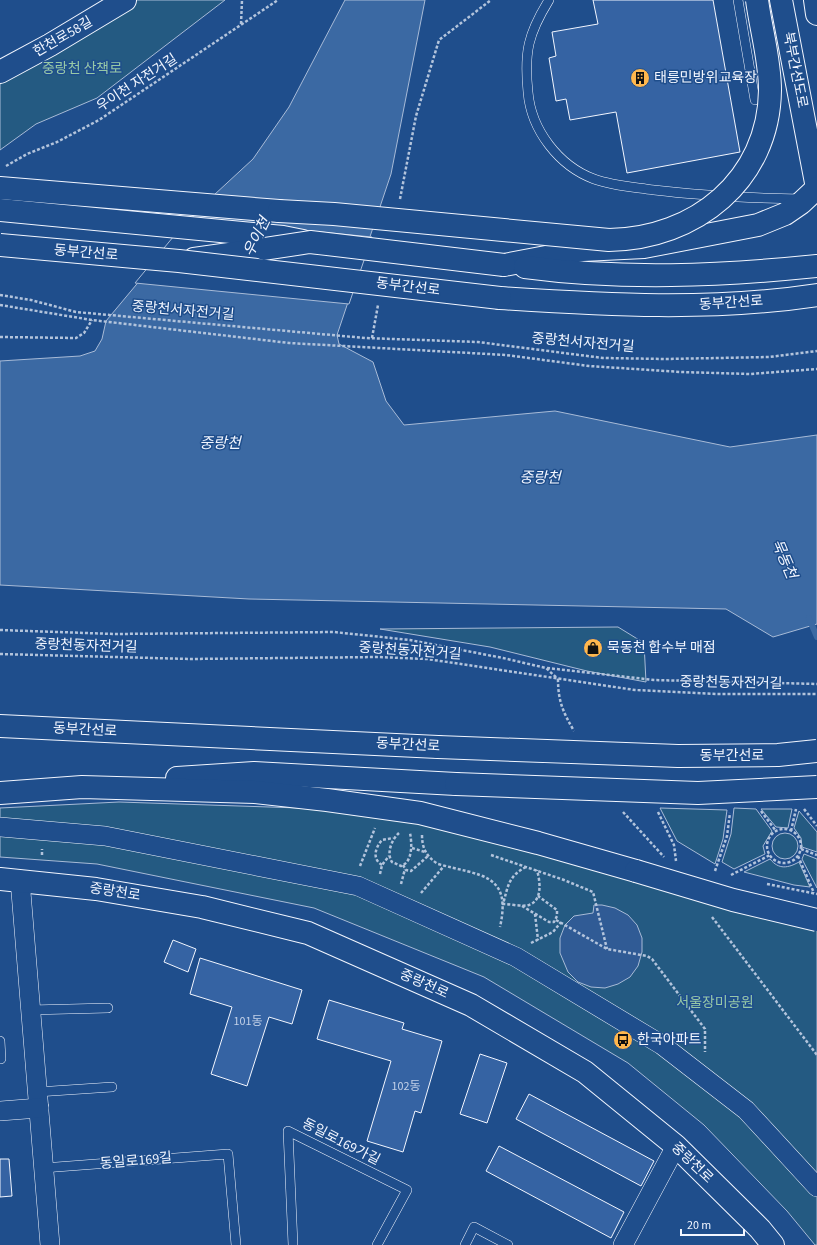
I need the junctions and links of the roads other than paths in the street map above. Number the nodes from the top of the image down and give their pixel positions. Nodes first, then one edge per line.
1 (125, 0) edge
2 (549, 0) edge
3 (738, 0) edge
4 (757, 0) edge
5 (781, 0) edge
6 (814, 0) edge
7 (817, 14) edge
8 (0, 72) edge
9 (756, 100) dead end
10 (0, 188) edge
11 (813, 192) edge
12 (0, 210) edge
13 (310, 242) junction
14 (0, 246) edge
15 (179, 261) junction
16 (504, 265) junction
17 (817, 266) edge
18 (817, 295) edge
19 (0, 726) edge
20 (817, 751) edge
21 (82, 787) junction
22 (817, 787) edge
23 (0, 793) edge
24 (0, 827) edge
25 (10, 879) edge
26 (817, 920) edge
27 (108, 1008) dead end
28 (30, 1010) junction
29 (0, 1041) edge
30 (1, 1059) dead end
31 (112, 1087) dead end
32 (38, 1100) junction
33 (0, 1111) edge
34 (676, 1146) junction
35 (44, 1168) junction
36 (817, 1186) edge
37 (50, 1245) edge
38 (236, 1245) edge
39 (293, 1245) edge
40 (377, 1245) edge
41 (465, 1245) edge
42 (508, 1245) edge
43 (623, 1245) edge
44 (773, 1245) edge

1 - 8 main road, 한천로58길
2 - 11 lane
3 - 9 lane
4 - 10 main road, bridge
5 - 11 main road, 북부간선도로
6 - 7 main road
11 - 16 main road
12 - 13 main road, bridge
13 - 15 main road, bridge
13 - 16 main road, bridge
14 - 15 main road, 동부간선로, bridge
15 - 18 main road, 동부간선로, bridge
16 - 17 main road
19 - 20 main road, 동부간선로, bridge
21 - 22 main road, bridge
21 - 23 main road
21 - 26 main road, bridge
24 - 36 street
25 - 28 street
25 - 34 main road, 중랑천로
27 - 28 lane
28 - 32 street
29 - 30 lane
31 - 32 lane
32 - 33 street
32 - 35 street
34 - 43 street
34 - 44 main road, 중랑천로
35 - 37 street
35 - 38 lane, 동일로169길
39 - 40 lane, 동일로169가길
41 - 42 lane

